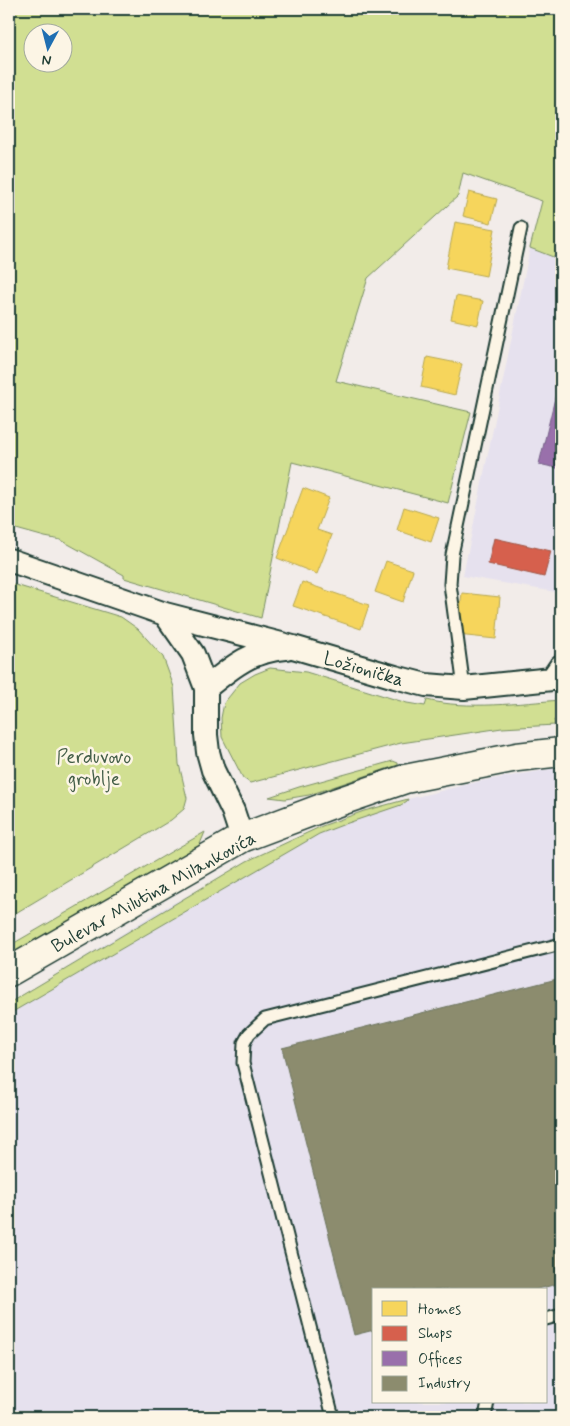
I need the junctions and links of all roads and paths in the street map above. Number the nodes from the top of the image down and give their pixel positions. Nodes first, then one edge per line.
1 (521, 228) dead end
2 (9, 560) edge
3 (165, 614) junction
4 (293, 647) junction
5 (561, 666) edge
6 (206, 688) junction
7 (464, 688) junction
8 (559, 752) edge
9 (242, 838) junction
10 (561, 944) edge
11 (9, 972) edge
12 (561, 1315) edge
13 (548, 1318) edge
14 (488, 1404) edge
15 (333, 1417) edge
16 (485, 1417) edge

1 - 7 lane
2 - 3 street, Ložionička
3 - 4 street, Ložionička
3 - 6 street
4 - 6 street
4 - 7 street, Ložionička
5 - 7 street, Ložionička
6 - 9 street
8 - 9 street, Bulevar Milutina Milankovića
9 - 11 street, Bulevar Milutina Milankovića
10 - 15 lane
12 - 13 lane
14 - 16 lane

